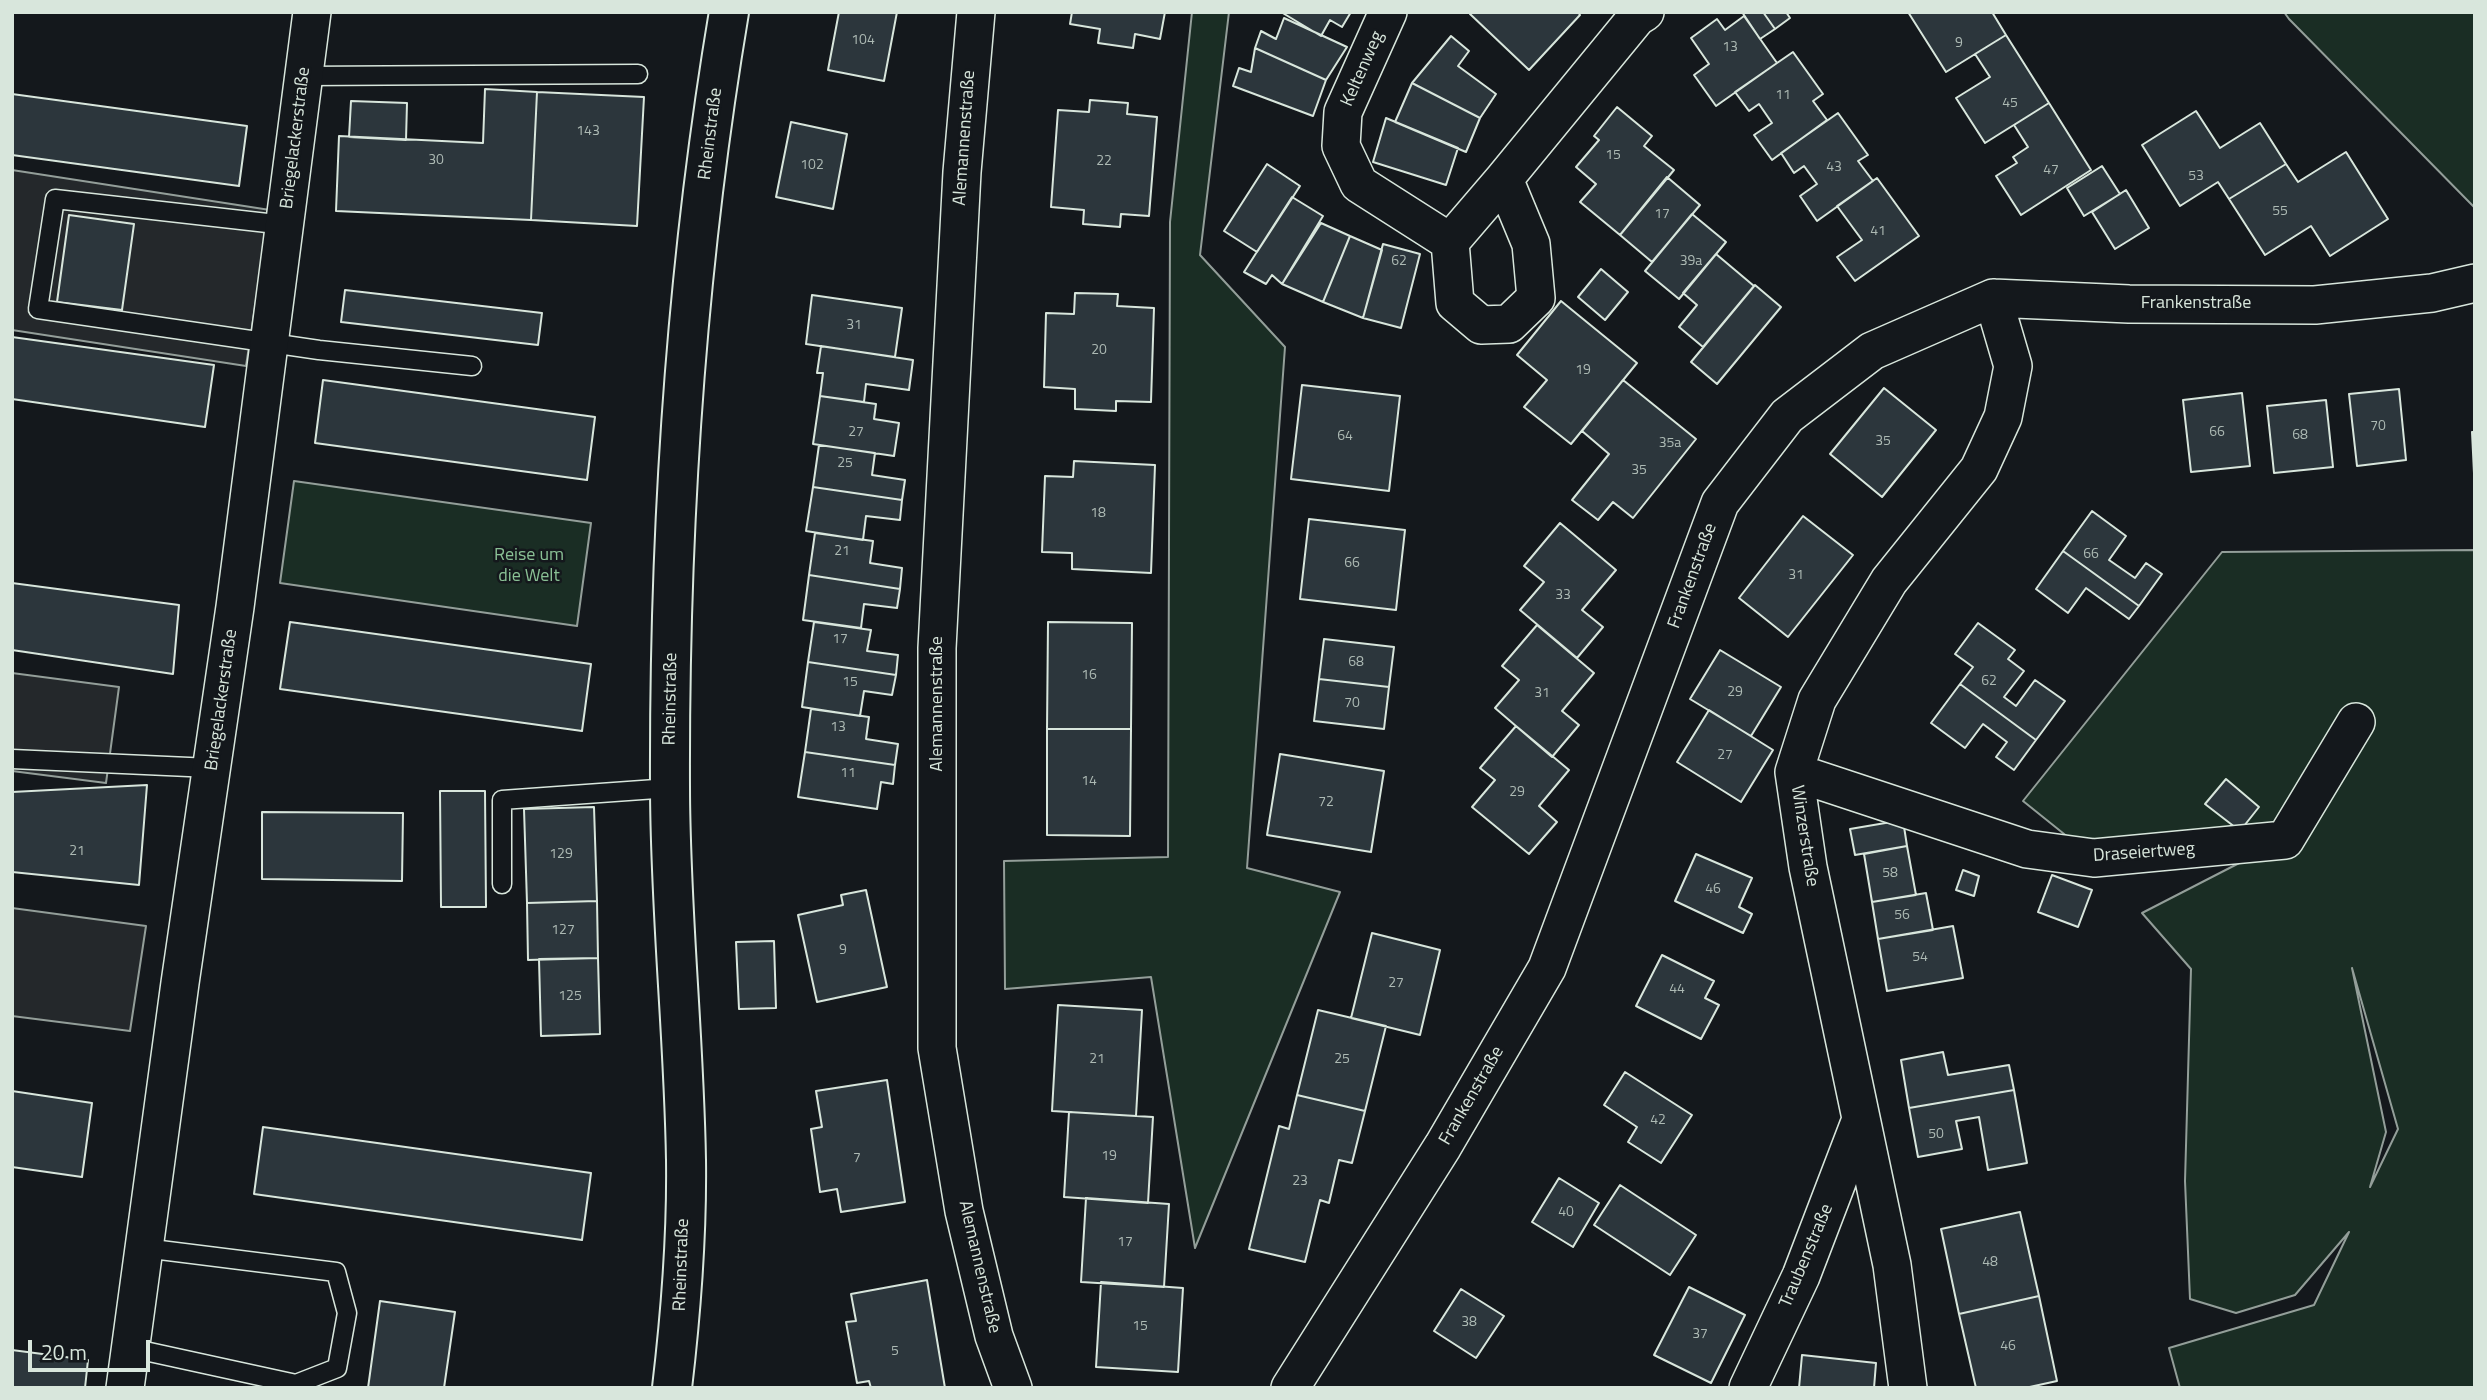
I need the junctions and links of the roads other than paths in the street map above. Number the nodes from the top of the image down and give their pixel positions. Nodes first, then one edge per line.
1 (312, 12) edge
2 (729, 12) edge
3 (976, 12) edge
4 (1388, 12) edge
5 (1645, 12) edge
6 (638, 75) dead end
7 (304, 76) junction
8 (1504, 179) junction
9 (285, 225) junction
10 (1450, 242) junction
11 (2475, 283) edge
12 (1993, 298) junction
13 (269, 342) junction
14 (472, 366) dead end
15 (2356, 722) dead end
16 (12, 759) edge
17 (211, 768) junction
18 (1794, 772) junction
19 (670, 788) junction
20 (502, 884) dead end
21 (1860, 1122) junction
22 (144, 1248) junction
23 (131, 1348) junction
24 (125, 1388) edge
25 (672, 1388) edge
26 (1013, 1388) edge
27 (1290, 1388) edge
28 (1748, 1388) edge
29 (1908, 1388) edge

1 - 7 street, Briegelackerstraße
2 - 19 street, Rheinstraße
3 - 26 street, Alemannenstraße
4 - 10 street, Keltenweg
5 - 8 street
6 - 7 lane
7 - 9 street, Briegelackerstraße
8 - 10 street
8 - 10 street
9 - 13 street, Briegelackerstraße
9 - 13 lane
11 - 12 street, Frankenstraße
12 - 18 street, Winzerstraße
12 - 27 street, Frankenstraße
13 - 14 lane
13 - 17 street, Briegelackerstraße
15 - 18 street, Draseiertweg
16 - 17 lane
17 - 22 street, Briegelackerstraße
18 - 21 street, Winzerstraße
19 - 20 lane
19 - 25 street, Rheinstraße
21 - 28 street, Traubenstraße
21 - 29 street, Winzerstraße
22 - 23 street, Briegelackerstraße
22 - 23 lane
23 - 24 street, Briegelackerstraße

